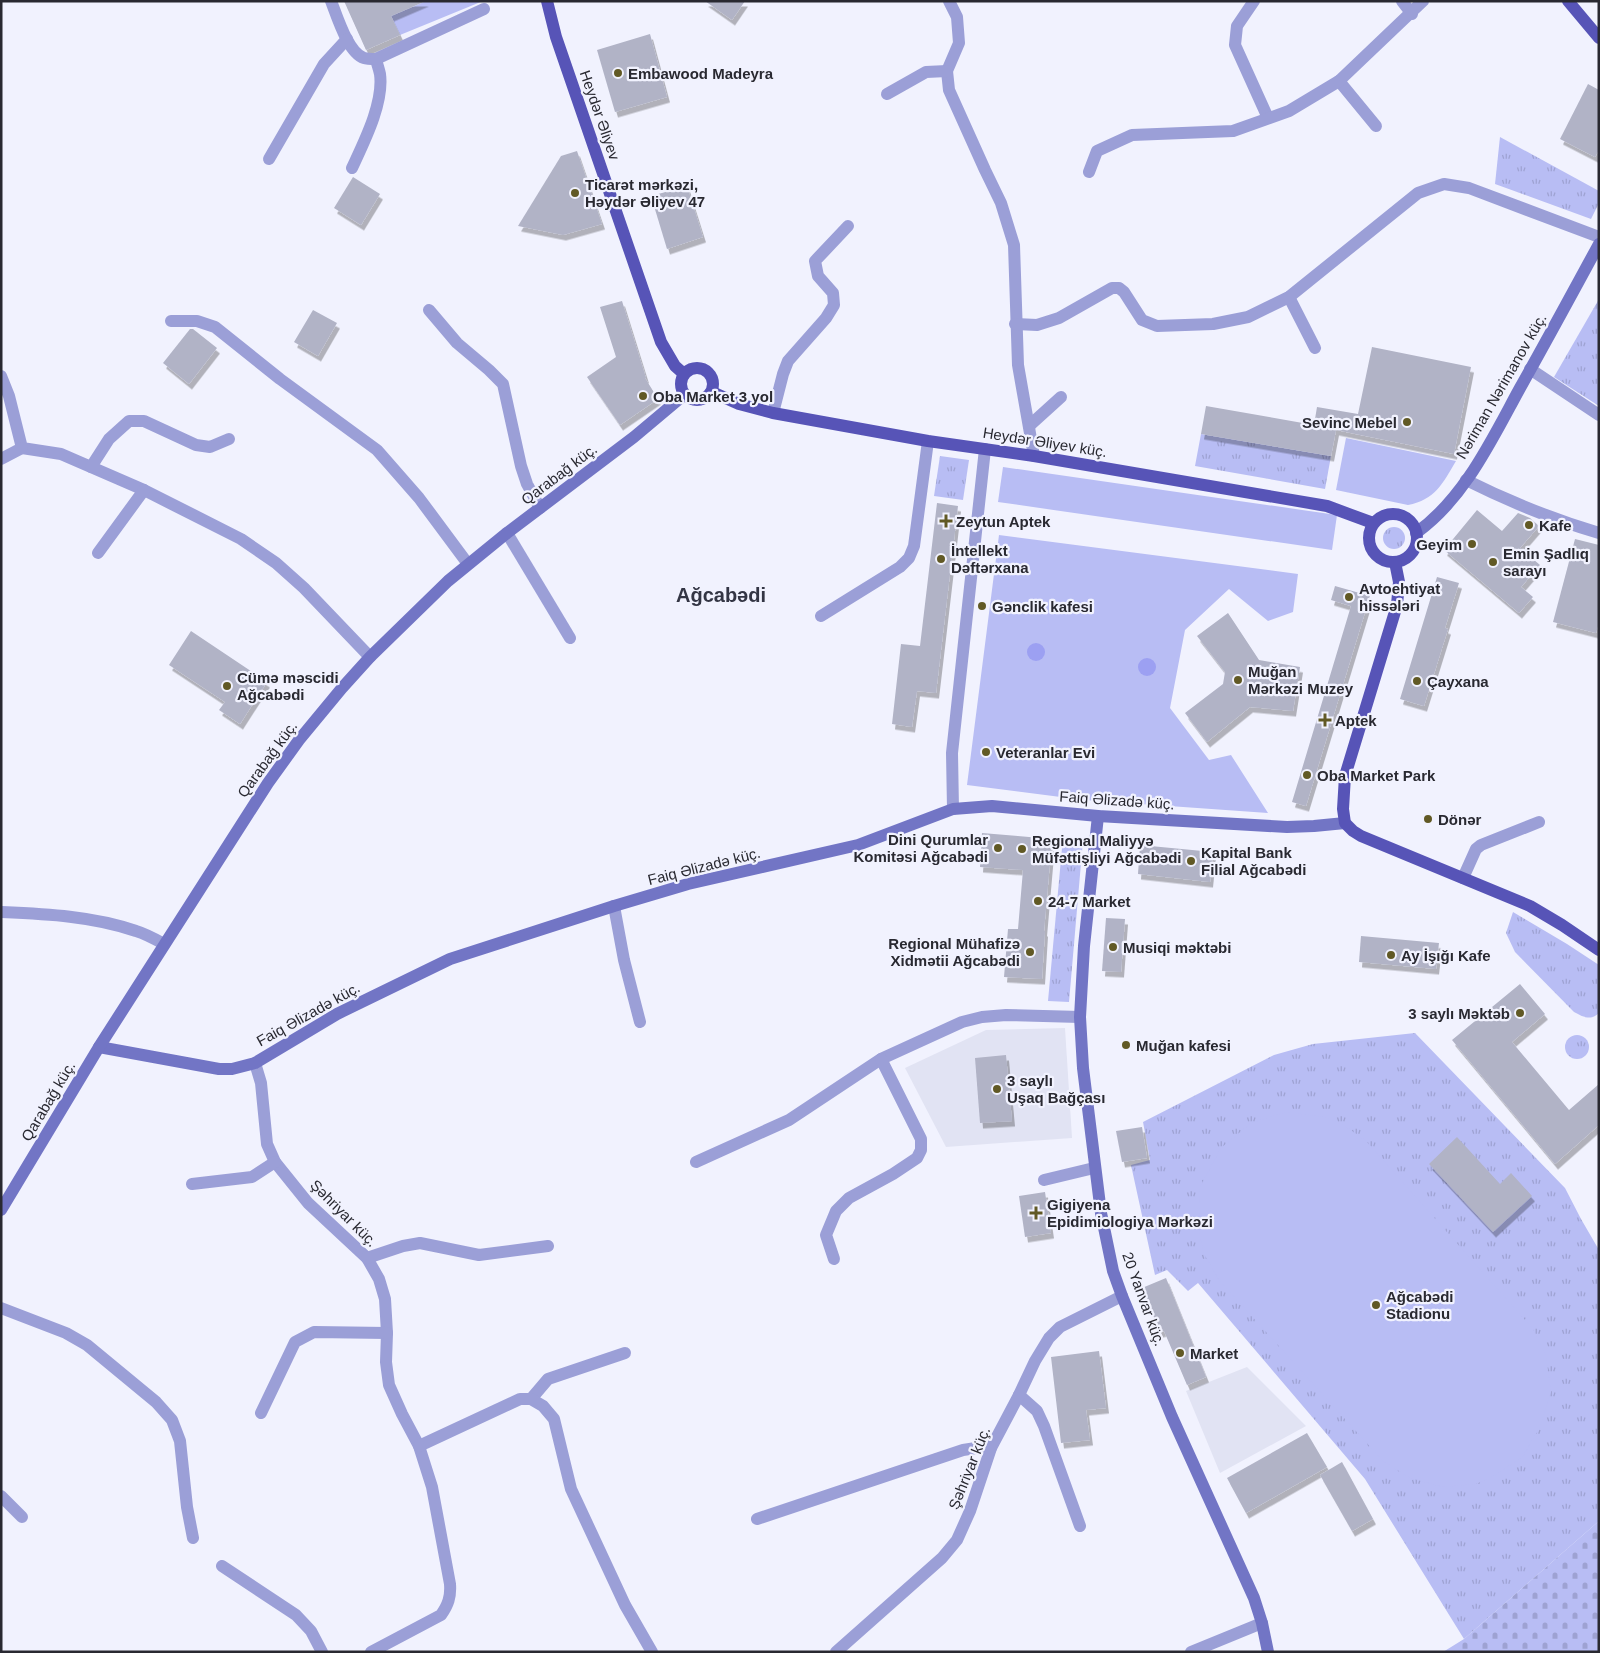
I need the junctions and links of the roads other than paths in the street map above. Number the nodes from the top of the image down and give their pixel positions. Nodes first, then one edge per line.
1 (331, 1) edge
2 (547, 1) edge
3 (949, 1) edge
4 (1254, 1) edge
5 (1402, 1) edge
6 (1424, 1) edge
7 (1568, 1) edge
8 (484, 9) dead end
9 (1412, 14) junction
10 (1599, 38) edge
11 (347, 39) junction
12 (376, 59) junction
13 (948, 71) junction
14 (1339, 81) junction
15 (887, 94) dead end
16 (1268, 118) junction
17 (1376, 126) dead end
18 (269, 159) dead end
19 (352, 168) dead end
20 (1089, 172) dead end
21 (848, 226) dead end
22 (1599, 237) edge
23 (1599, 244) edge
24 (1289, 297) junction
25 (429, 310) dead end
26 (171, 322) dead end
27 (1015, 324) junction
28 (1315, 348) dead end
29 (1530, 369) junction
30 (684, 374) junction
31 (1, 376) edge
32 (712, 392) junction
33 (684, 395) junction
34 (1061, 397) dead end
35 (773, 413) junction
36 (1599, 415) edge
37 (1029, 426) junction
38 (229, 440) dead end
39 (928, 441) junction
40 (22, 448) junction
41 (985, 449) junction
42 (1034, 456) junction
43 (1, 459) edge
44 (90, 467) junction
45 (1466, 480) junction
46 (144, 490) junction
47 (540, 508) junction
48 (1373, 523) junction
49 (507, 533) junction
50 (1416, 533) junction
51 (1599, 533) edge
52 (98, 553) dead end
53 (1395, 562) junction
54 (468, 564) junction
55 (822, 616) dead end
56 (570, 638) dead end
57 (370, 657) junction
58 (953, 810) junction
59 (1098, 816) junction
60 (1538, 822) dead end
61 (1345, 823) junction
62 (1463, 878) junction
63 (614, 906) junction
64 (1, 912) edge
65 (164, 944) junction
66 (1599, 950) edge
67 (1080, 1017) junction
68 (640, 1022) dead end
69 (99, 1047) junction
70 (881, 1059) junction
71 (255, 1063) junction
72 (274, 1162) junction
73 (696, 1162) dead end
74 (1094, 1168) junction
75 (1044, 1180) dead end
76 (192, 1184) dead end
77 (1, 1210) edge
78 (548, 1246) dead end
79 (367, 1258) junction
80 (834, 1259) dead end
81 (1122, 1296) junction
82 (1, 1308) edge
83 (388, 1333) junction
84 (625, 1353) dead end
85 (1020, 1395) junction
86 (531, 1398) junction
87 (261, 1413) dead end
88 (419, 1446) junction
89 (991, 1448) junction
90 (1, 1496) edge
91 (22, 1517) dead end
92 (757, 1519) dead end
93 (1080, 1526) dead end
94 (193, 1538) dead end
95 (222, 1566) dead end
96 (1262, 1623) junction
97 (322, 1652) edge
98 (371, 1652) edge
99 (652, 1652) edge
100 (836, 1652) edge
101 (1191, 1652) edge
102 (1268, 1652) edge

1 - 11 street
2 - 30 main road, Heydər Əliyev
3 - 13 street
4 - 16 street
5 - 9 street
6 - 9 street
7 - 10 main road
8 - 12 street
9 - 14 street
11 - 12 street
11 - 18 street
12 - 19 street
13 - 15 street
13 - 27 street
14 - 16 street
14 - 17 street
16 - 20 street
21 - 35 street
22 - 24 street
23 - 29 street, Nəriman Nərimanov küç.
24 - 27 street
24 - 28 street
25 - 47 street
26 - 54 street
27 - 37 street
29 - 36 street
29 - 45 street, Nəriman Nərimanov küç.
30 - 32 main road
30 - 33 main road
31 - 40 street
32 - 33 main road
32 - 35 main road, Heydər Əliyev küç.
33 - 47 street, Qarabağ küç.
34 - 37 street
35 - 39 main road, Heydər Əliyev küç.
37 - 42 street
38 - 44 street
39 - 41 main road, Heydər Əliyev küç.
39 - 55 street
40 - 43 street
40 - 44 street
41 - 42 main road, Heydər Əliyev küç.
41 - 58 street
42 - 48 main road, Heydər Əliyev küç.
44 - 46 street
45 - 50 street, Nəriman Nərimanov küç.
45 - 51 street
46 - 52 street
46 - 57 street
47 - 49 street, Qarabağ küç.
48 - 50 main road
48 - 53 main road
49 - 54 street, Qarabağ küç.
49 - 56 street
50 - 53 main road
53 - 61 main road
54 - 57 street, Qarabağ küç.
57 - 65 street, Qarabağ küç.
58 - 59 street, Faiq Əlizadə küç.
58 - 63 street, Faiq Əlizadə küç.
59 - 61 street, Faiq Əlizadə küç.
59 - 67 street, 20 Yanvar küç.
60 - 62 street
61 - 62 main road
62 - 66 main road
63 - 68 street
63 - 71 street, Faiq Əlizadə küç.
64 - 65 street
65 - 69 street, Qarabağ küç.
67 - 70 street
67 - 74 street, 20 Yanvar küç.
69 - 71 street, Faiq Əlizadə küç.
69 - 77 street, Qarabağ küç.
70 - 73 street
70 - 80 street
71 - 72 street, Şəhriyar küç.
72 - 76 street
72 - 79 street, Şəhriyar küç.
74 - 75 street
74 - 81 street, 20 Yanvar küç.
78 - 79 street
79 - 83 street, Şəhriyar küç.
81 - 85 street, Şəhriyar küç.
81 - 96 street, 20 Yanvar küç.
82 - 94 street
83 - 87 street
83 - 88 street, Şəhriyar küç.
84 - 86 street
85 - 89 street, Şəhriyar küç.
85 - 93 street
86 - 88 street
86 - 99 street
88 - 98 street, Şəhriyar küç.
89 - 92 street
89 - 100 street, Şəhriyar küç.
90 - 91 street
95 - 97 street
96 - 101 street
96 - 102 street, 20 Yanvar küç.

